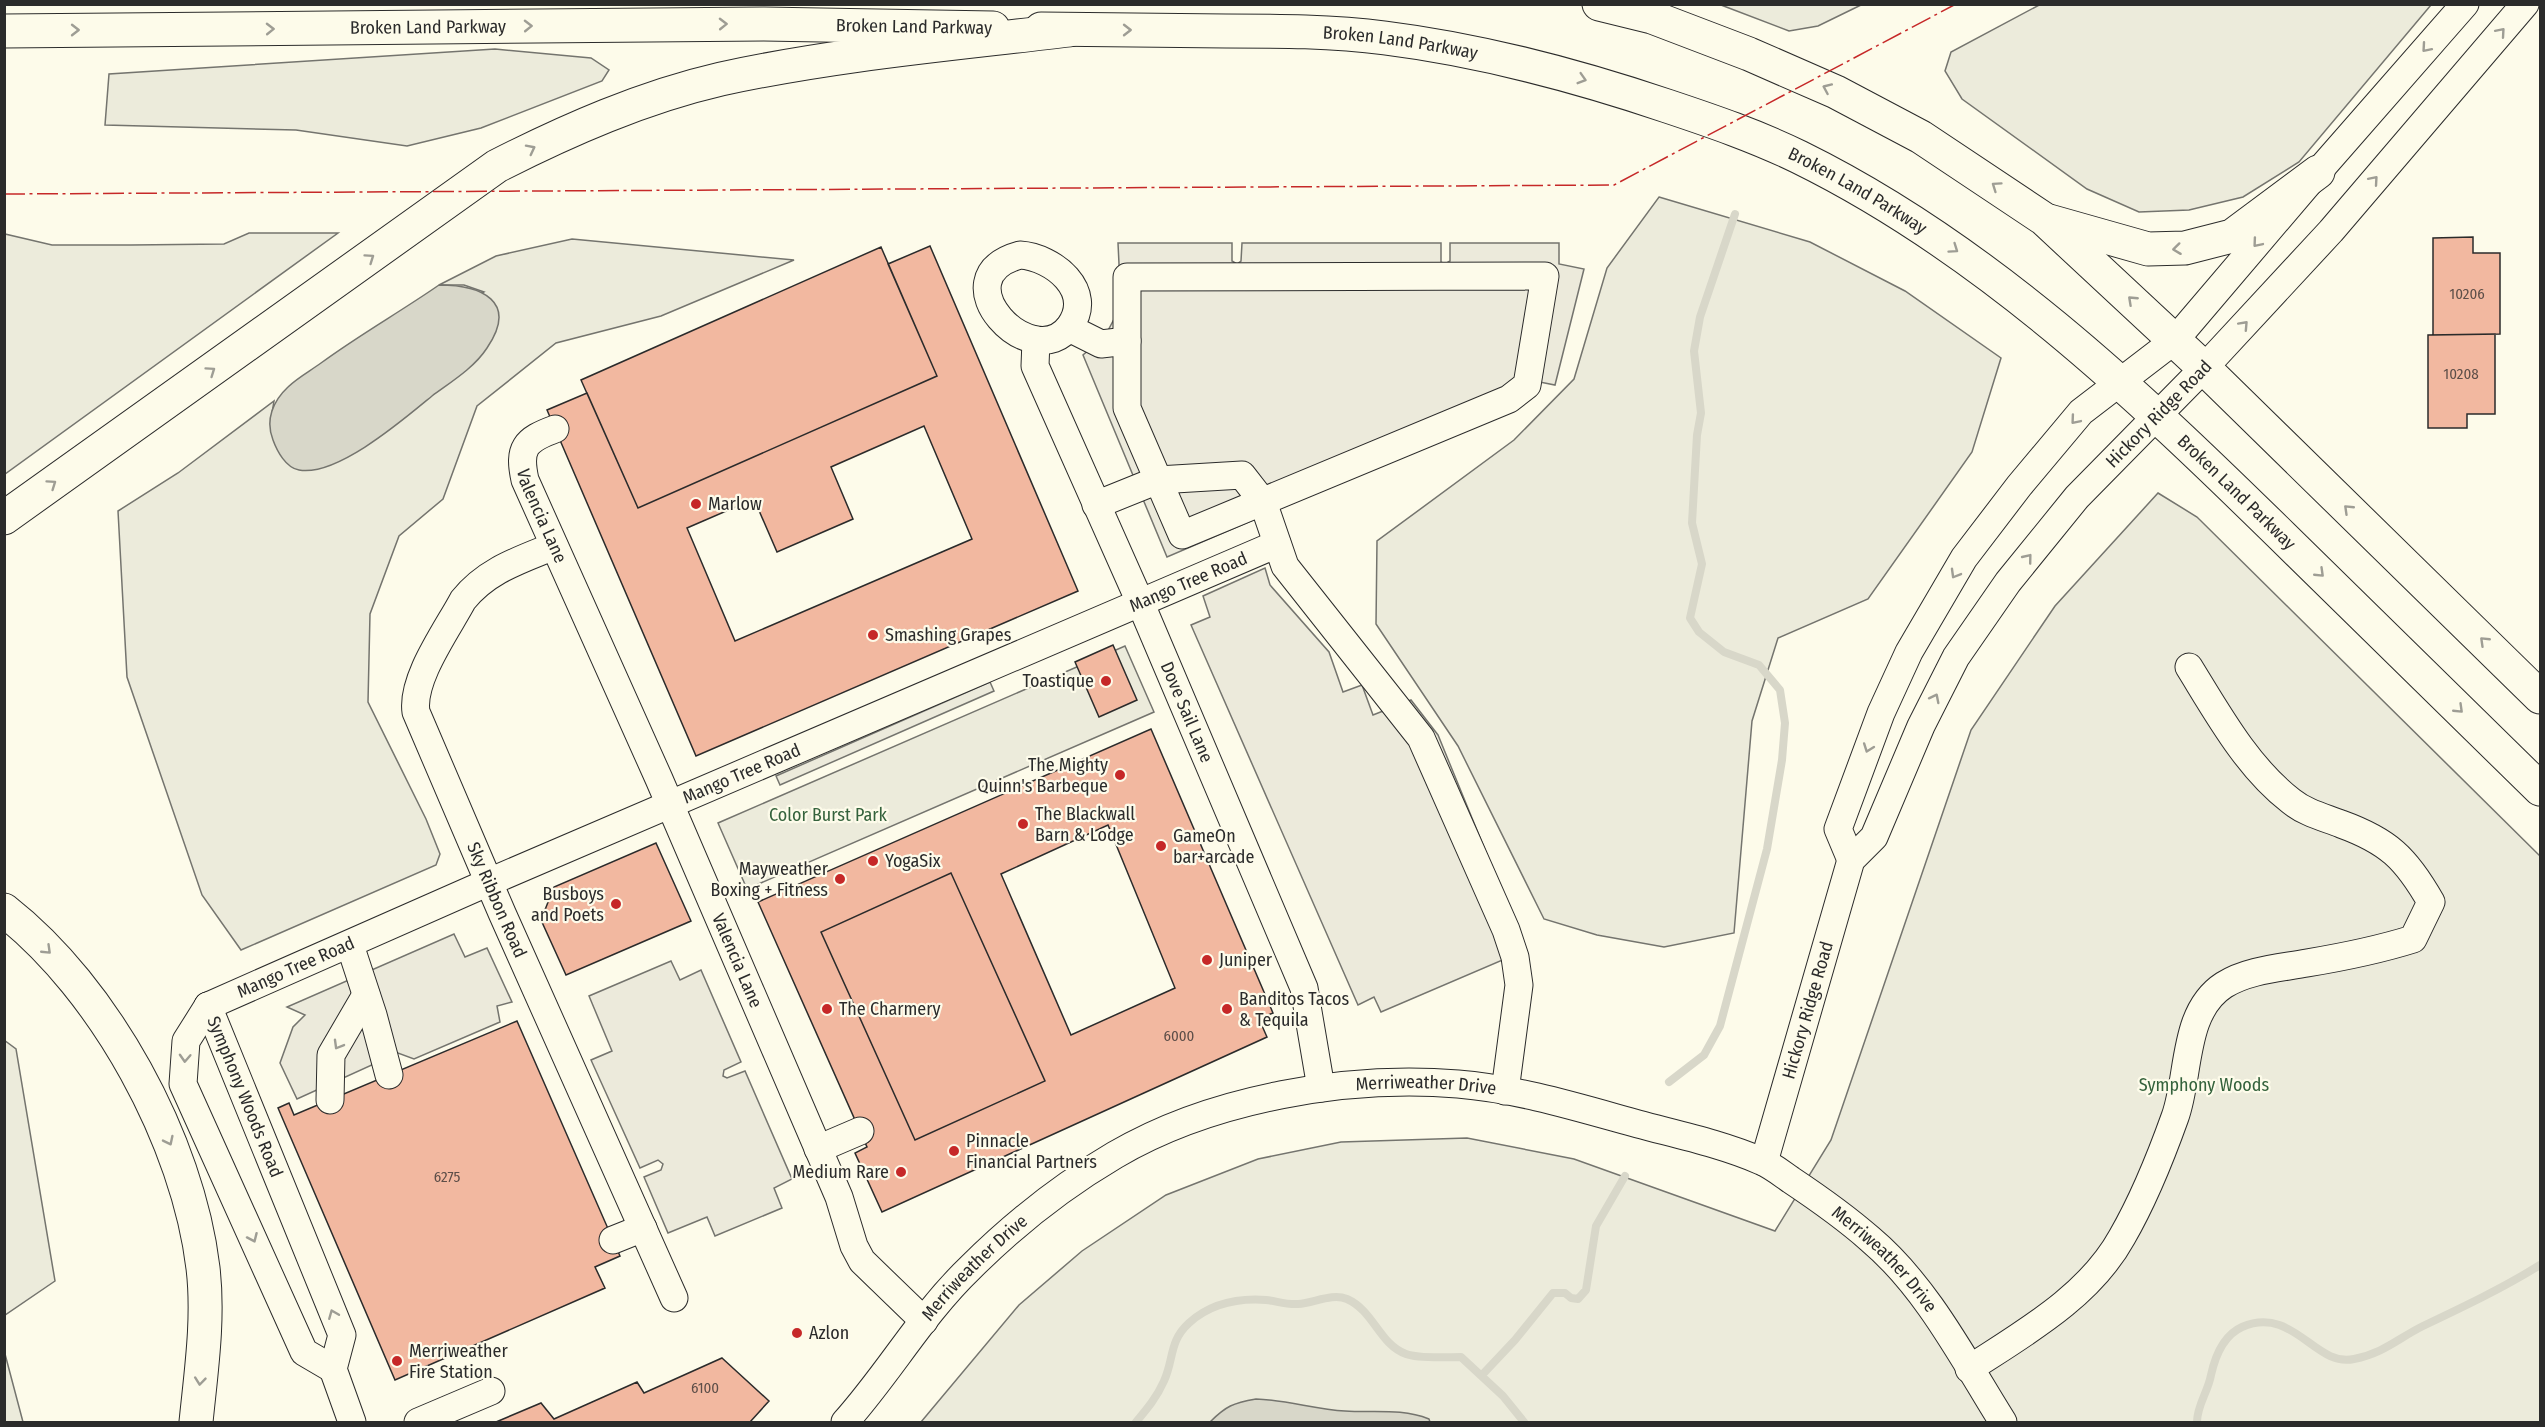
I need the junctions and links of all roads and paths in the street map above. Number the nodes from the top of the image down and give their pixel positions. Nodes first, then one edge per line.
1 (1599, 4) edge
2 (2465, 4) edge
3 (2525, 4) edge
4 (1069, 30) junction
5 (4, 31) edge
6 (2318, 172) junction
7 (2044, 219) junction
8 (1069, 328) junction
9 (1036, 340) junction
10 (2175, 340) junction
11 (1126, 341) junction
12 (2204, 368) junction
13 (2120, 384) junction
14 (2157, 416) junction
15 (555, 429) dead end
16 (1158, 480) junction
17 (1263, 502) junction
18 (1096, 505) junction
19 (4, 518) edge
20 (1277, 544) junction
21 (554, 546) junction
22 (1140, 602) junction
23 (2188, 667) dead end
24 (2541, 697) edge
25 (2541, 789) edge
26 (670, 806) junction
27 (1851, 860) junction
28 (489, 882) junction
29 (4, 910) edge
30 (350, 945) junction
31 (366, 995) junction
32 (208, 1006) junction
33 (389, 1075) dead end
34 (1321, 1089) junction
35 (1505, 1091) junction
36 (330, 1100) dead end
37 (860, 1131) dead end
38 (818, 1149) junction
39 (1764, 1162) junction
40 (643, 1228) junction
41 (613, 1240) dead end
42 (674, 1298) dead end
43 (924, 1321) junction
44 (333, 1369) junction
45 (1969, 1369) junction
46 (491, 1391) dead end
47 (1996, 1412) edge
48 (196, 1422) edge
49 (352, 1422) edge
50 (418, 1422) edge
51 (845, 1422) edge

7 -> 1 main road
2 -> 6 street
12 -> 3 street, Hickory Ridge Road
5 -> 4 main road, Broken Land Parkway
4 -> 13 main road, Broken Land Parkway
19 -> 4 main road
6 -> 7 main road
6 -> 10 street
10 -> 7 main road
8 - 9 street
8 - 9 street
8 - 11 street
9 - 18 street, Dove Sail Lane
10 - 12 main road
10 - 13 street
11 - 16 street
11 - 17 street
12 - 14 street, Hickory Ridge Road
24 -> 12 main road
13 - 14 main road, Broken Land Parkway
13 -> 27 street
14 -> 25 main road, Broken Land Parkway
27 -> 14 street, Hickory Ridge Road
15 - 21 street, Valencia Lane
16 - 17 street
16 - 17 street
16 - 18 street
17 - 20 street
18 - 22 street, Dove Sail Lane
20 - 22 street, Mango Tree Road
20 - 35 street
21 - 26 street, Valencia Lane
21 - 28 street, Sky Ribbon Road
22 - 26 street, Mango Tree Road
22 - 34 street, Dove Sail Lane
23 - 45 street
26 - 28 street, Mango Tree Road
26 - 38 street, Valencia Lane
27 - 39 street, Hickory Ridge Road
28 - 30 street, Mango Tree Road
28 - 40 street, Sky Ribbon Road
29 -> 48 main road
30 - 31 street
30 - 32 street, Mango Tree Road
31 - 33 street
31 -> 36 street
44 -> 32 street, Symphony Woods Road
32 -> 44 street, Symphony Woods Road
34 - 35 street, Merriweather Drive
34 - 43 street, Merriweather Drive
35 - 39 street, Merriweather Drive
37 - 38 street
38 - 43 street, Valencia Lane
39 - 45 street, Merriweather Drive
40 - 41 street
40 - 42 street, Sky Ribbon Road
43 - 51 street, Merriweather Drive
44 - 49 street
45 - 47 street, Merriweather Drive
46 - 50 street

